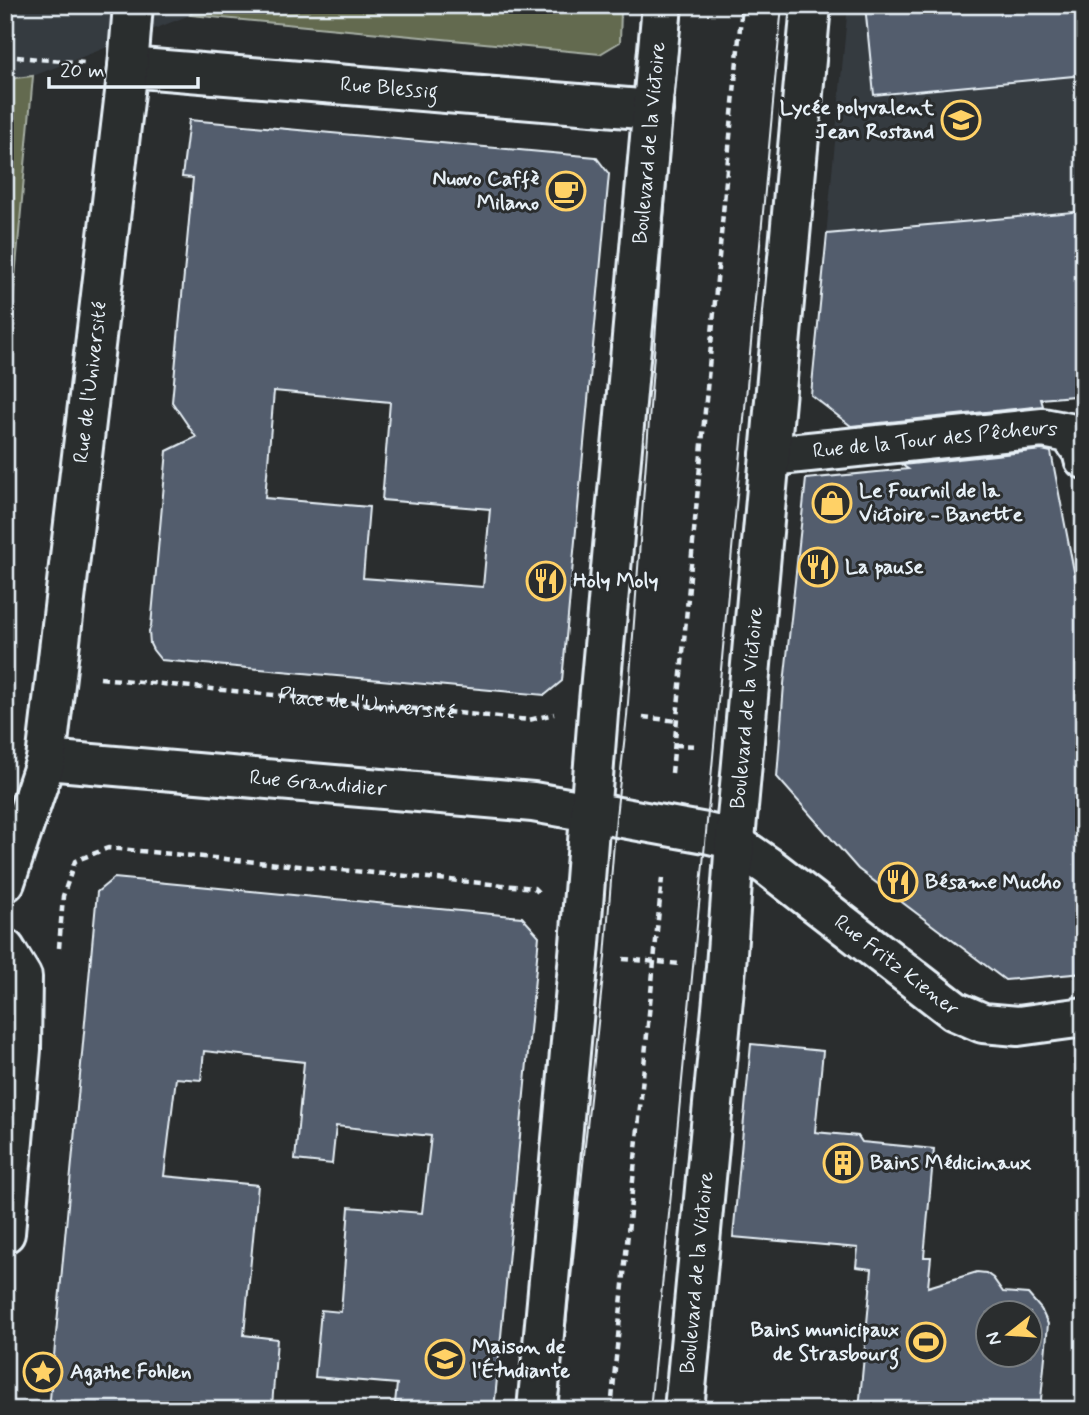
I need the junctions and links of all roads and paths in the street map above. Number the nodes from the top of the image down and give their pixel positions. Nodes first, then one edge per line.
1 (134, 5) edge
2 (662, 5) edge
3 (742, 5) edge
4 (811, 5) edge
5 (5, 56) edge
6 (128, 67) junction
7 (653, 110) junction
8 (770, 456) junction
9 (1084, 459) edge
10 (56, 673) junction
11 (598, 713) junction
12 (677, 721) junction
13 (46, 760) junction
14 (672, 773) dead end
15 (590, 812) junction
16 (735, 840) junction
17 (662, 878) dead end
18 (5, 882) edge
19 (580, 944) junction
20 (5, 949) edge
21 (59, 950) dead end
22 (655, 962) junction
23 (1084, 1017) edge
24 (5, 1233) edge
25 (537, 1410) edge
26 (611, 1410) edge
27 (684, 1410) edge

1 - 6 street, Rue de l'Université
2 - 7 street, Boulevard de la Victoire
3 - 12 path
4 - 8 street, Boulevard de la Victoire
5 - 6 path
6 - 7 street, Rue Blessig
6 - 10 street, Rue de l'Université
7 - 11 street, Boulevard de la Victoire
8 - 9 street, Rue de la Tour des Pêcheurs
8 - 16 street, Boulevard de la Victoire
10 - 11 path, Place de l'Université
10 - 13 street, Rue de l'Université
11 - 12 path, Place de l'Université
11 - 15 street, Boulevard de la Victoire
12 - 14 path
13 - 15 street, Rue Grandidier
13 - 18 street
15 - 16 street, Rue Grandidier
15 - 19 street, Boulevard de la Victoire
16 - 23 street, Rue Fritz Kiener
16 - 27 street, Boulevard de la Victoire
17 - 22 path
19 - 21 path
19 - 22 path
19 - 25 street, Boulevard de la Victoire
20 - 24 street
22 - 26 path

